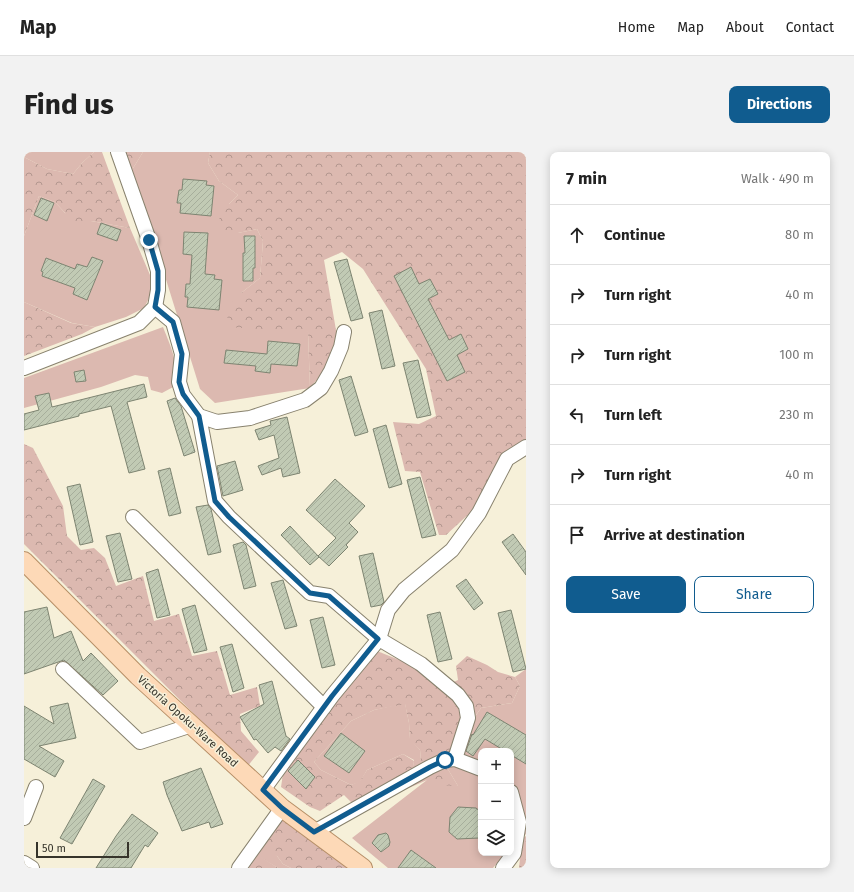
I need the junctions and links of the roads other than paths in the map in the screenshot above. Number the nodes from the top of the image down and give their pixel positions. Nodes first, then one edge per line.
1 (118, 152) edge
2 (155, 307) junction
3 (344, 332) dead end
4 (24, 368) edge
5 (199, 416) junction
6 (526, 447) edge
7 (133, 517) dead end
8 (24, 562) edge
9 (378, 639) junction
10 (63, 669) dead end
11 (324, 707) junction
12 (192, 725) junction
13 (455, 760) junction
14 (478, 768) edge
15 (36, 787) dead end
16 (263, 790) junction
17 (514, 803) edge
18 (282, 808) junction
19 (24, 818) edge
20 (314, 832) junction
21 (24, 863) edge
22 (32, 868) edge
23 (239, 868) edge
24 (363, 868) edge
25 (503, 868) edge

1 - 2 street
2 - 4 street
2 - 5 street
3 - 5 street
5 - 9 street
6 - 9 street
7 - 11 street
8 - 12 main road, Victoria Opoku-Ware Road
9 - 11 street
9 - 13 street
10 - 12 street
11 - 16 street
12 - 16 main road, Victoria Opoku-Ware Road
13 - 14 street
13 - 20 street
15 - 19 street
16 - 18 main road, Victoria Opoku-Ware Road
17 - 25 street
18 - 20 main road, Victoria Opoku-Ware Road
18 - 23 street
20 - 24 main road, Victoria Opoku-Ware Road
21 - 22 street

